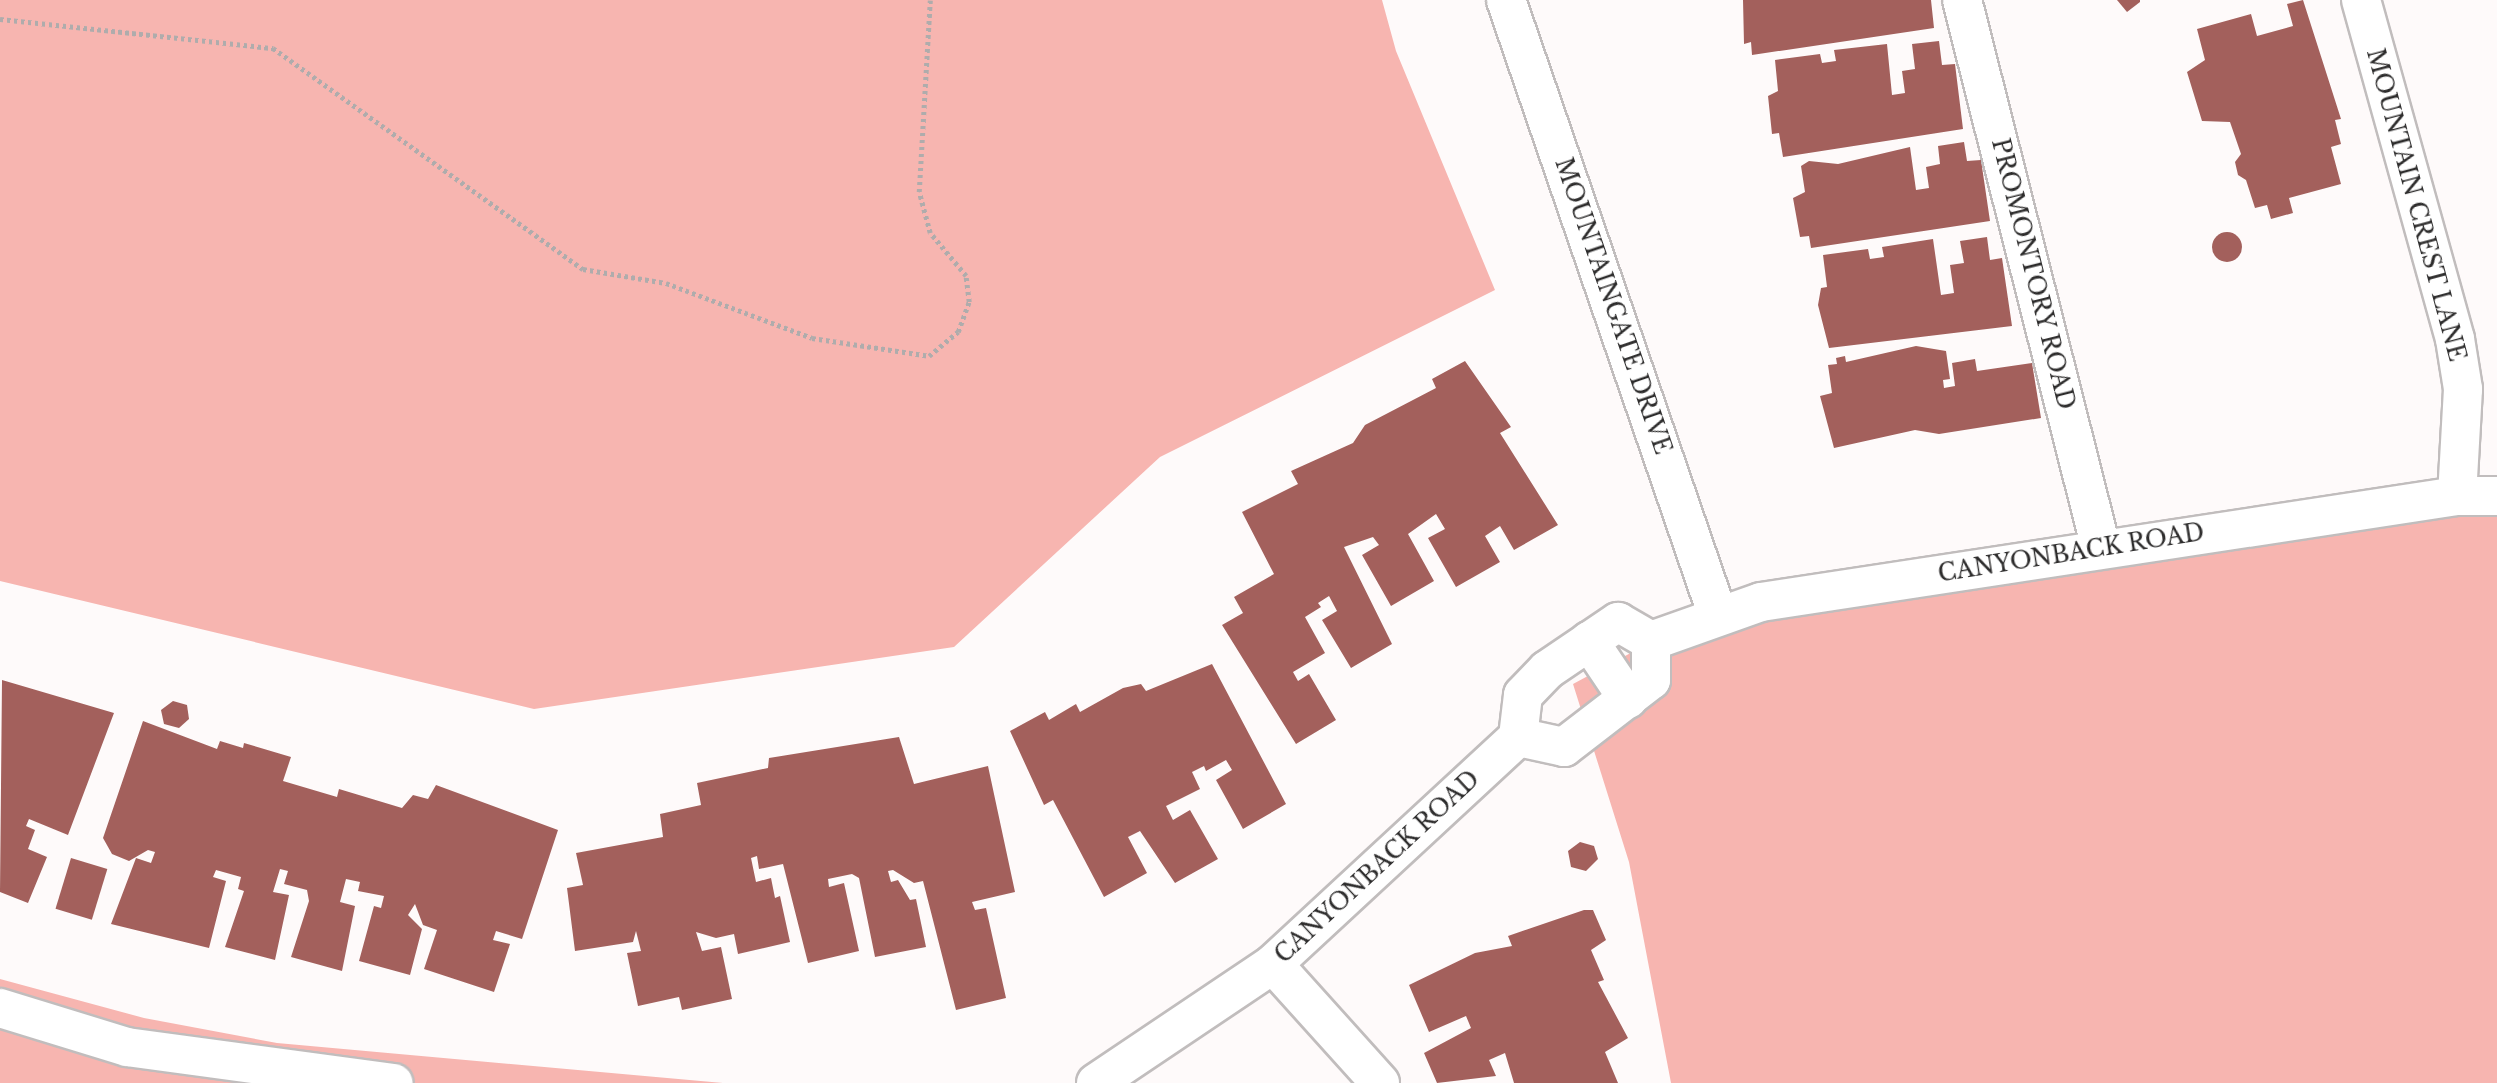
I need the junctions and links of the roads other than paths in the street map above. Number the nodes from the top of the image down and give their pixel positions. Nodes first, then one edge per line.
1 (1506, 0) edge
2 (1962, 0) edge
3 (2361, 0) edge
4 (2457, 496) junction
5 (2497, 496) edge
6 (2101, 548) junction
7 (1717, 613) junction
8 (1604, 632) junction
9 (1651, 641) junction
10 (1628, 699) junction
11 (1518, 737) junction
12 (1273, 964) junction
13 (0, 1008) edge
14 (394, 1083) edge
15 (1096, 1083) edge
16 (1380, 1083) edge

1 - 7 street, MOUNTAINGATE DRIVE
2 - 6 street, PROMONTORY ROAD
3 - 4 street, MOUNTAIN CREST LANE
4 - 5 street, CANYONBACK ROAD
4 - 6 street, CANYONBACK ROAD
6 - 7 street, CANYONBACK ROAD
7 - 9 street, CANYONBACK ROAD
8 - 9 street
8 - 10 street
8 - 11 street
9 - 10 street
10 - 11 street
11 - 12 street, CANYONBACK ROAD
12 - 15 street, CANYONBACK ROAD
12 - 16 street
13 - 14 street

